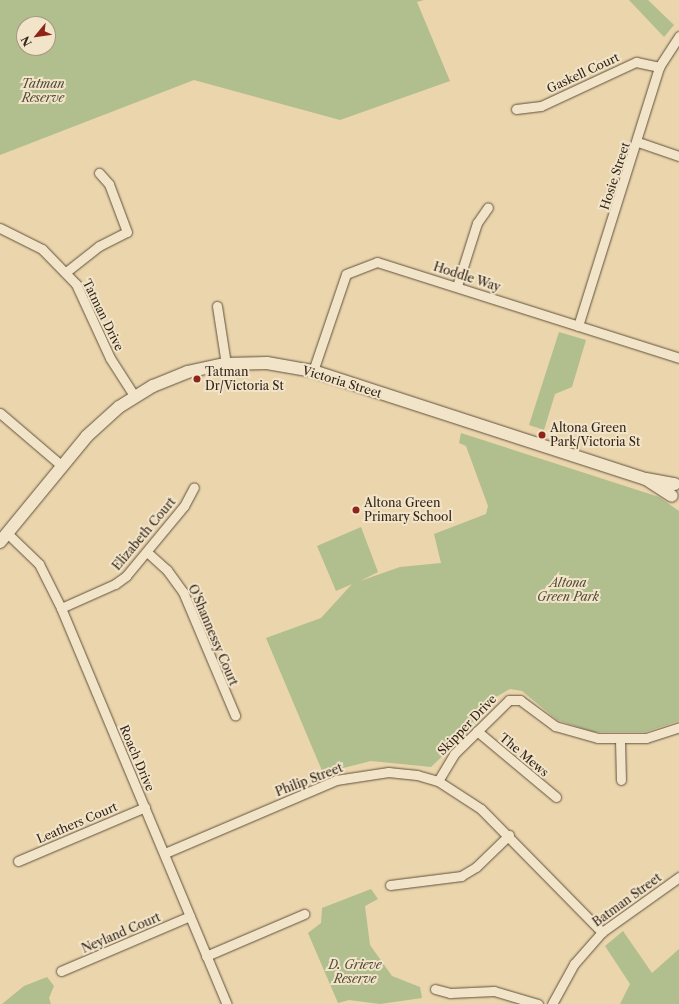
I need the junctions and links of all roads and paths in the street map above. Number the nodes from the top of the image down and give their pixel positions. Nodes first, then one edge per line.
1 (679, 36) edge
2 (659, 67) junction
3 (516, 109) dead end
4 (638, 142) junction
5 (679, 156) edge
6 (99, 173) dead end
7 (488, 207) dead end
8 (0, 228) edge
9 (66, 272) junction
10 (457, 286) junction
11 (217, 306) dead end
12 (578, 326) junction
13 (679, 358) edge
14 (226, 364) junction
15 (314, 371) junction
16 (135, 397) junction
17 (0, 413) edge
18 (62, 466) junction
19 (646, 479) junction
20 (677, 483) edge
21 (194, 487) dead end
22 (675, 500) edge
23 (4, 537) edge
24 (147, 552) junction
25 (61, 608) junction
26 (235, 715) dead end
27 (679, 727) edge
28 (477, 730) junction
29 (620, 740) junction
30 (621, 780) dead end
31 (438, 781) junction
32 (556, 797) dead end
33 (145, 807) junction
34 (508, 835) junction
35 (165, 853) junction
36 (18, 861) dead end
37 (679, 877) edge
38 (390, 885) dead end
39 (304, 914) dead end
40 (190, 916) junction
41 (602, 932) junction
42 (206, 956) junction
43 (61, 971) dead end
44 (435, 989) dead end
45 (226, 1004) edge
46 (538, 1004) edge
47 (552, 1004) edge

1 - 2 street, Hosie Street
2 - 3 street, Gaskell Court
2 - 4 street, Hosie Street
4 - 5 street
4 - 12 street, Hosie Street
6 - 9 street
7 - 10 street
8 - 9 street, Tatman Drive
9 - 16 street, Tatman Drive
10 - 12 street, Hoddle Way
10 - 15 street, Hoddle Way
11 - 14 street
12 - 13 street, Hoddle Way
14 - 15 street, Victoria Street
14 - 16 street, Victoria Street
15 - 19 street, Victoria Street
16 - 18 street, Victoria Street
17 - 18 street
18 - 23 street, Victoria Street
19 - 20 street, Victoria Street
19 - 22 street, Victoria Street
20 - 22 street
21 - 24 street, Elizabeth Court
23 - 25 street, Roach Drive
24 - 25 street, Elizabeth Court
24 - 26 street, O'Shannessy Court
25 - 33 street, Roach Drive
27 - 29 street, Skipper Drive
28 - 29 street, Skipper Drive
28 - 31 street, Skipper Drive
28 - 32 street, The Mews
29 - 30 street
31 - 34 street, Philip Street
31 - 35 street, Philip Street
33 - 35 street, Roach Drive
33 - 36 street, Leathers Court
34 - 38 street
34 - 41 street, Philip Street
35 - 40 street, Roach Drive
37 - 41 street, Batman Street
39 - 42 street
40 - 42 street, Roach Drive
40 - 43 street, Neyland Court
41 - 47 street, Batman Street
42 - 45 street, Roach Drive
44 - 46 street

